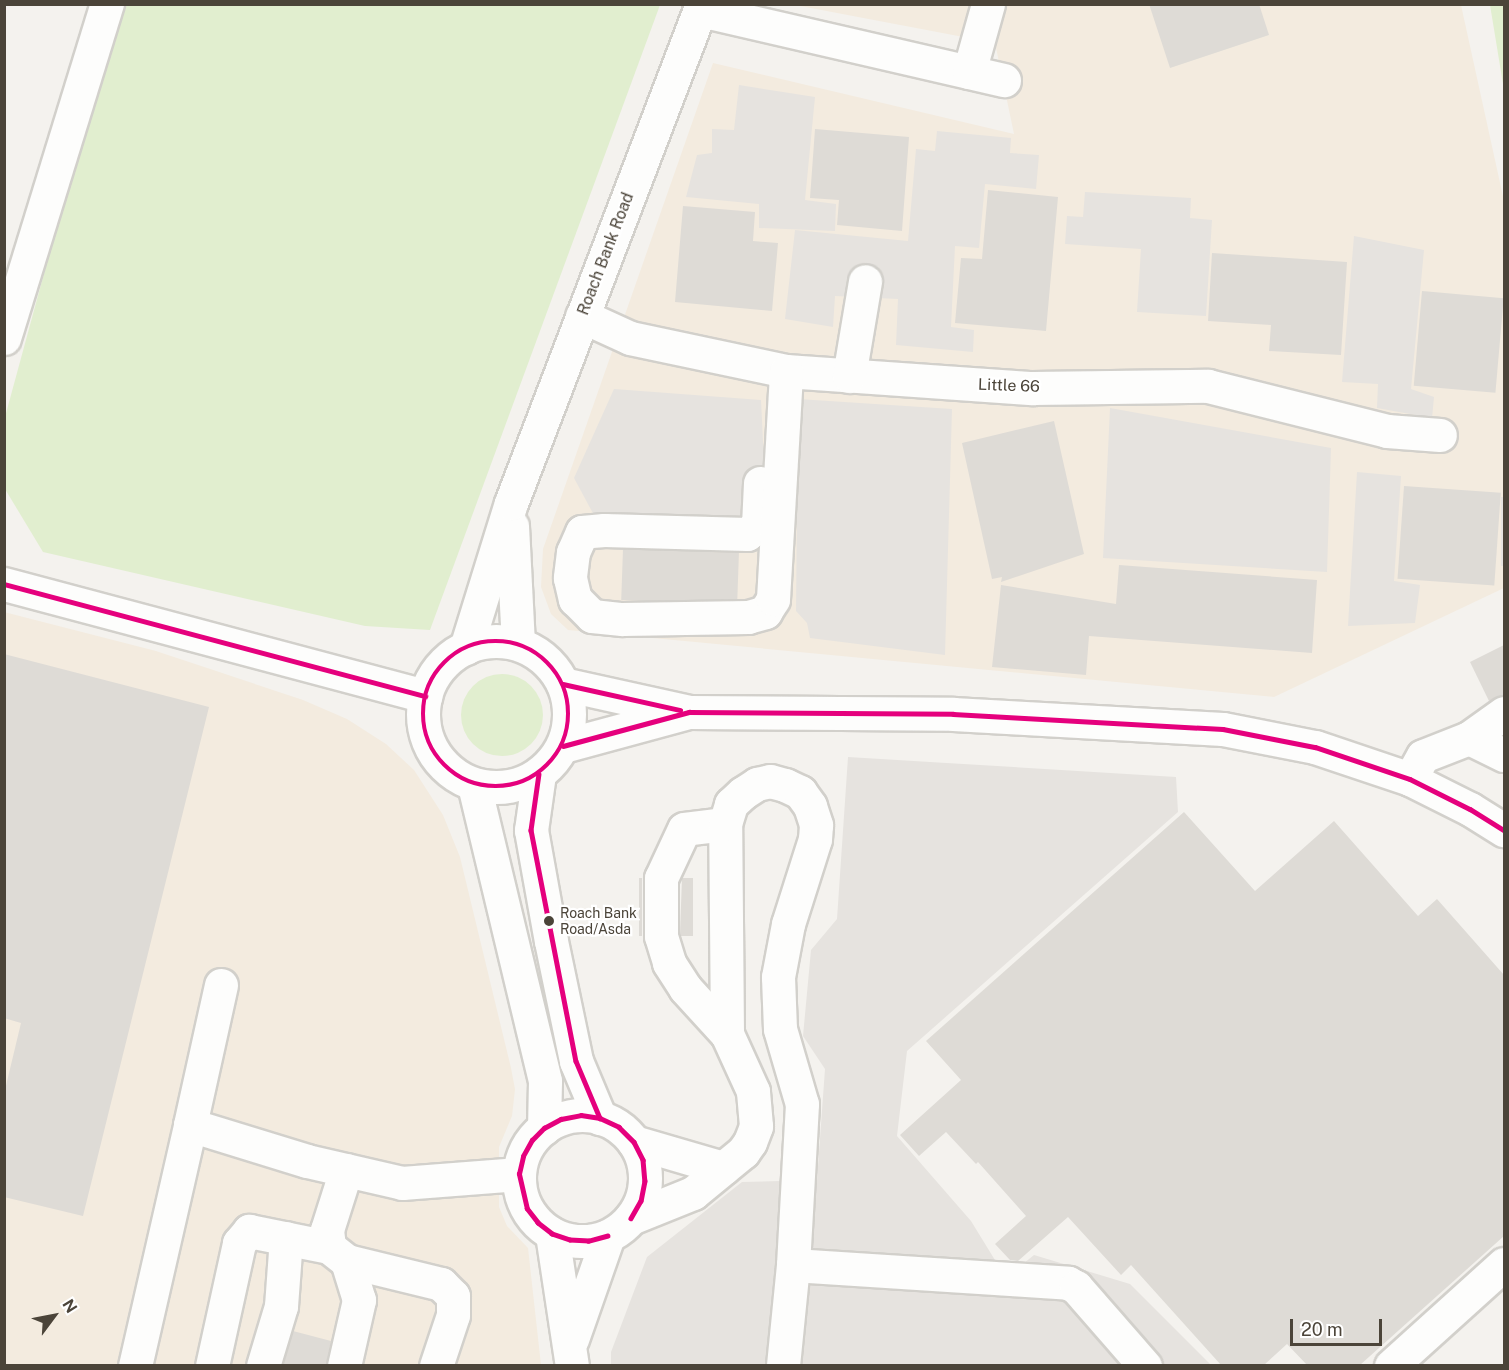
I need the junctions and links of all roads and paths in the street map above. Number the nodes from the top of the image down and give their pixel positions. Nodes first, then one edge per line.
1 (107, 4) edge
2 (988, 4) edge
3 (701, 7) edge
4 (969, 72) junction
5 (1004, 80) dead end
6 (865, 281) dead end
7 (582, 316) junction
8 (4, 338) edge
9 (786, 370) junction
10 (849, 376) junction
11 (1440, 435) dead end
12 (760, 483) dead end
13 (511, 503) junction
14 (4, 584) edge
15 (519, 644) junction
16 (466, 648) junction
17 (563, 684) junction
18 (425, 696) junction
19 (689, 712) junction
20 (1504, 713) edge
21 (1469, 738) junction
22 (563, 746) junction
23 (1504, 755) edge
24 (539, 774) junction
25 (1410, 779) junction
26 (474, 785) junction
27 (725, 824) junction
28 (1504, 830) edge
29 (221, 985) dead end
30 (727, 1034) junction
31 (600, 1118) junction
32 (190, 1125) junction
33 (544, 1128) junction
34 (634, 1142) junction
35 (723, 1167) junction
36 (346, 1170) junction
37 (519, 1174) junction
38 (619, 1227) junction
39 (552, 1234) junction
40 (286, 1238) junction
41 (338, 1254) junction
42 (1504, 1264) edge
43 (793, 1265) junction
44 (571, 1354) edge
45 (135, 1365) edge
46 (212, 1365) edge
47 (263, 1365) edge
48 (344, 1365) edge
49 (436, 1365) edge
50 (783, 1365) edge
51 (1145, 1365) edge
52 (1391, 1365) edge

1 - 8 street
2 - 4 street
3 - 4 street
3 - 7 street, Roach Bank Road
4 - 5 street
6 - 10 street
7 - 9 street, Little 66
7 - 13 street, Roach Bank Road
9 - 10 street, Little 66
9 - 12 street
10 - 11 street, Little 66
13 - 15 street, Roach Bank Road
13 - 16 street, Roach Bank Road
14 - 18 street
15 - 16 street
15 - 17 street
16 - 18 street
17 - 19 street
17 - 22 street
18 - 26 street
19 - 22 street
19 - 25 street
20 - 21 street
21 - 23 street
21 - 25 street
22 - 24 street
24 - 26 street
24 - 31 street
25 - 28 street
26 - 33 street
27 - 30 street
27 - 30 street
27 - 43 street
29 - 32 street
30 - 35 street
31 - 33 street
31 - 34 street
32 - 36 street
32 - 45 street
33 - 37 street
34 - 35 street
34 - 38 street
35 - 38 street
36 - 37 street
36 - 41 street
37 - 39 street
38 - 39 street
38 - 44 street
39 - 44 street
40 - 41 street
40 - 46 street
40 - 47 street
41 - 48 street
41 - 49 street
42 - 52 street
43 - 50 street
43 - 51 street

